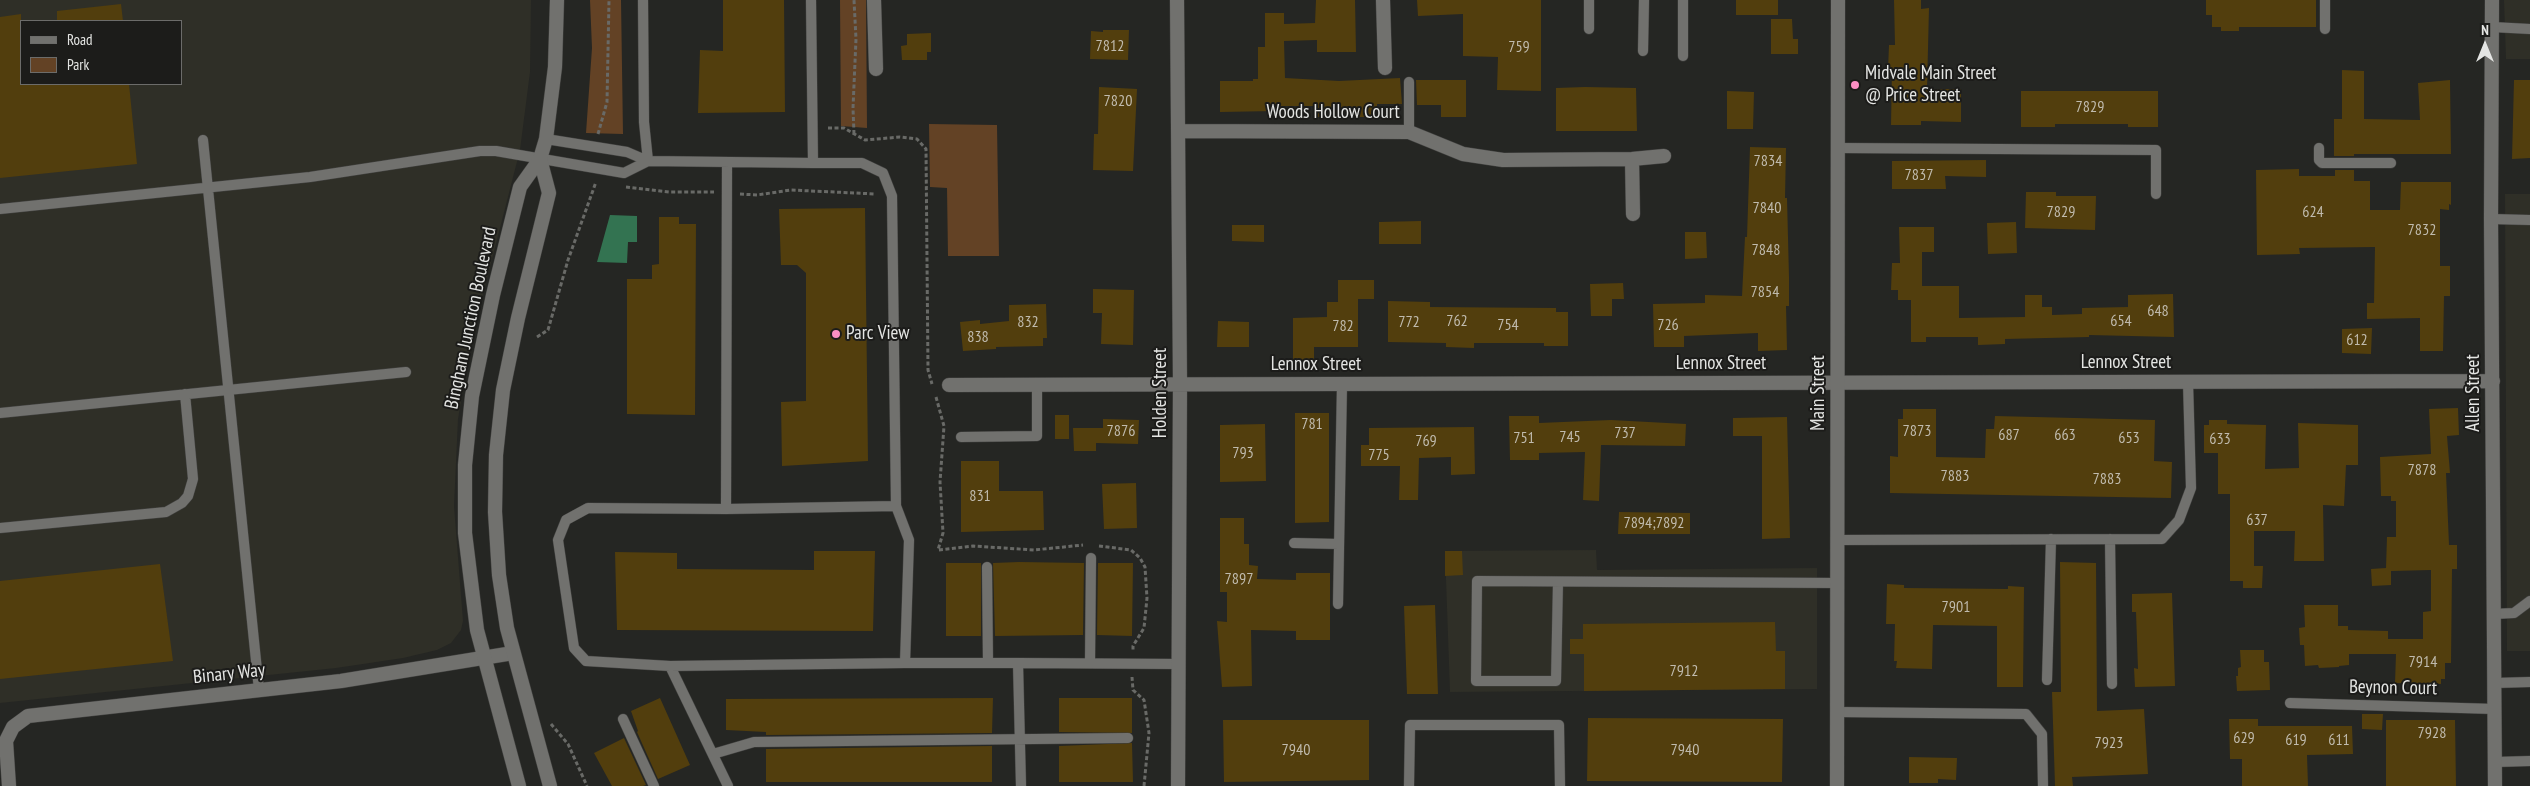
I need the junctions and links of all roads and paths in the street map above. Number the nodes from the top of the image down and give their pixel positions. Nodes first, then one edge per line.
1 (557, 0) edge
2 (609, 0) edge
3 (643, 0) edge
4 (811, 0) edge
5 (854, 0) edge
6 (874, 0) edge
7 (1177, 0) edge
8 (1383, 0) edge
9 (1589, 0) edge
10 (1644, 0) edge
11 (1683, 0) edge
12 (1838, 0) edge
13 (2325, 0) edge
14 (2492, 0) edge
15 (2492, 27) junction
16 (1589, 29) dead end
17 (2325, 29) dead end
18 (2530, 29) edge
19 (1643, 51) dead end
20 (1683, 56) dead end
21 (876, 68) dead end
22 (1385, 68) dead end
23 (1409, 82) dead end
24 (828, 128) dead end
25 (1179, 131) junction
26 (1409, 132) junction
27 (854, 134) junction
28 (546, 139) junction
29 (597, 139) dead end
30 (203, 140) dead end
31 (1838, 148) junction
32 (2319, 148) dead end
33 (1664, 156) dead end
34 (540, 159) junction
35 (1632, 159) junction
36 (648, 161) junction
37 (813, 162) junction
38 (728, 163) junction
39 (2391, 163) dead end
40 (605, 181) dead end
41 (622, 186) dead end
42 (208, 188) junction
43 (727, 194) junction
44 (2156, 194) dead end
45 (892, 196) junction
46 (0, 209) edge
47 (1633, 214) dead end
48 (2491, 220) junction
49 (2530, 220) edge
50 (538, 337) dead end
51 (406, 372) dead end
52 (2493, 381) junction
53 (2188, 382) junction
54 (1838, 383) junction
55 (1180, 384) junction
56 (1342, 384) junction
57 (949, 385) dead end
58 (1037, 385) junction
59 (933, 387) dead end
60 (228, 390) junction
61 (185, 394) junction
62 (936, 395) dead end
63 (0, 413) edge
64 (961, 437) dead end
65 (896, 506) junction
66 (726, 509) junction
67 (0, 528) edge
68 (2051, 539) junction
69 (2110, 539) junction
70 (1838, 540) junction
71 (1294, 543) dead end
72 (1339, 544) junction
73 (1088, 545) dead end
74 (1096, 545) dead end
75 (1091, 558) dead end
76 (987, 567) dead end
77 (1558, 582) junction
78 (1838, 584) junction
79 (2530, 600) edge
80 (1338, 604) dead end
81 (2494, 614) junction
82 (513, 653) junction
83 (482, 658) junction
84 (905, 663) junction
85 (988, 663) junction
86 (1018, 663) junction
87 (1090, 663) junction
88 (1132, 663) junction
89 (1179, 664) junction
90 (670, 666) junction
91 (2047, 680) dead end
92 (2530, 682) edge
93 (2494, 683) junction
94 (2112, 684) dead end
95 (259, 690) junction
96 (2290, 703) dead end
97 (2495, 709) junction
98 (1837, 712) junction
99 (622, 719) dead end
100 (551, 724) dead end
101 (1128, 738) dead end
102 (1022, 741) junction
103 (713, 754) junction
104 (2530, 761) edge
105 (2495, 762) junction
106 (726, 785) edge
107 (9, 786) edge
108 (519, 786) edge
109 (550, 786) edge
110 (586, 786) edge
111 (654, 786) edge
112 (1021, 786) edge
113 (1144, 786) edge
114 (1178, 786) edge
115 (1409, 786) edge
116 (1560, 786) edge
117 (1837, 786) edge
118 (2043, 786) edge
119 (2495, 786) edge

1 - 28 street, Bingham Junction Boulevard
2 - 29 path
3 - 36 lane
4 - 37 lane
5 - 27 path
6 - 21 street
7 - 25 street, Holden Street
8 - 22 street
9 - 16 lane
10 - 19 lane
11 - 20 lane
12 - 31 street, Main Street
13 - 17 lane
14 - 15 street, Allen Street
15 - 18 lane
15 - 48 street, Allen Street
23 - 26 lane
24 - 27 path
25 - 26 street, Woods Hollow Court
25 - 55 street, Holden Street
26 - 35 street, Woods Hollow Court
27 - 59 path
28 - 34 street, Bingham Junction Boulevard
28 - 36 lane
30 - 42 lane
31 - 44 lane
31 - 54 street, Main Street
32 - 39 lane
33 - 35 street, Woods Hollow Court
34 - 36 lane
34 - 42 lane
34 - 82 street
34 - 83 street, Bingham Junction Boulevard
35 - 47 street
36 - 38 lane
37 - 38 lane
37 - 45 lane
38 - 43 lane
40 - 50 path
41 - 43 path
42 - 46 lane
42 - 60 lane
43 - 45 path
43 - 66 lane
45 - 65 lane
48 - 49 lane
48 - 52 street, Allen Street
51 - 60 lane
52 - 53 street, Lennox Street
52 - 81 street, Allen Street
53 - 54 street, Lennox Street
53 - 69 lane
54 - 56 street, Lennox Street
54 - 70 street, Main Street
55 - 56 street, Lennox Street
55 - 58 street, Lennox Street
55 - 89 street, Holden Street
56 - 72 lane
57 - 58 street, Lennox Street
58 - 64 lane
60 - 61 lane
60 - 95 lane
61 - 63 lane
61 - 67 lane
62 - 73 path
65 - 66 lane
65 - 84 lane
66 - 90 lane
68 - 69 lane
68 - 70 lane
68 - 91 lane
69 - 94 lane
70 - 78 street, Main Street
71 - 72 lane
72 - 80 lane
74 - 88 path
75 - 87 lane
76 - 85 lane
77 - 77 lane
77 - 78 lane
78 - 98 street, Main Street
79 - 81 lane
81 - 93 street, Allen Street
82 - 83 street, Binary Way
82 - 109 street
83 - 95 street, Binary Way
83 - 108 street, Bingham Junction Boulevard
84 - 85 lane
84 - 90 lane
85 - 86 lane
86 - 87 lane
86 - 102 lane
87 - 88 lane
88 - 89 lane
88 - 113 path
89 - 114 street, Holden Street
90 - 103 lane
92 - 93 lane
93 - 97 street, Allen Street
95 - 107 street, Binary Way
96 - 97 lane, Beynon Court
97 - 105 street, Allen Street
98 - 117 street, Main Street
98 - 118 lane
99 - 111 lane
100 - 110 path
101 - 102 lane
102 - 103 lane
102 - 112 lane
103 - 106 lane
104 - 105 lane
105 - 119 street, Allen Street
115 - 116 lane

